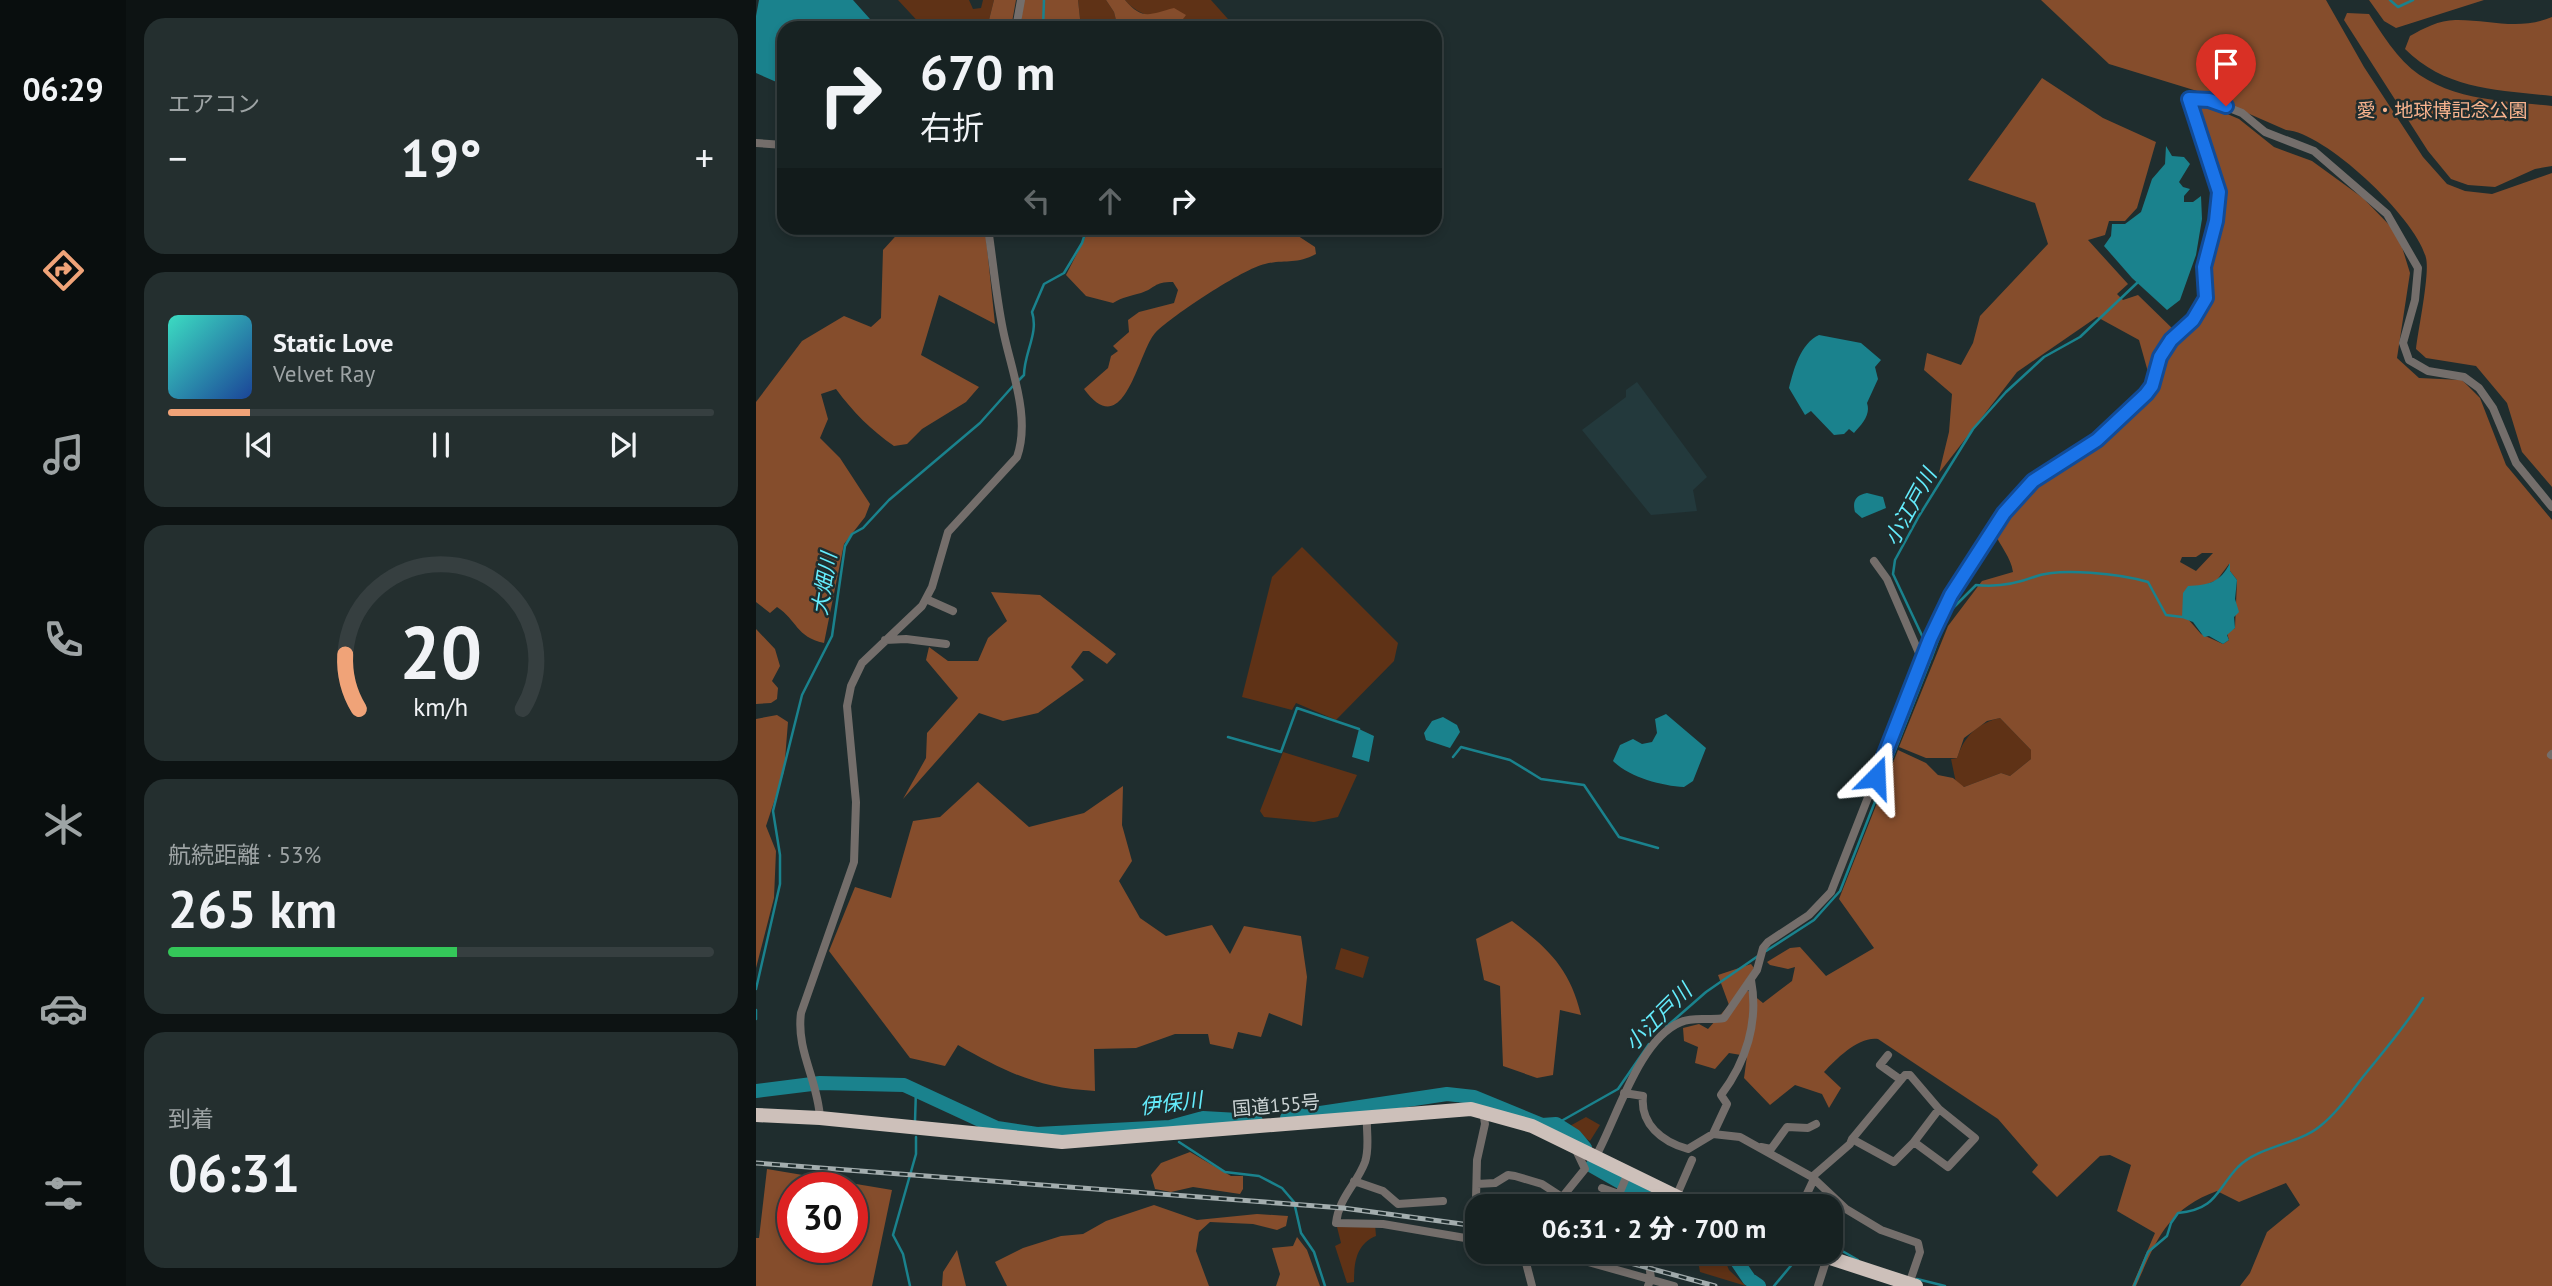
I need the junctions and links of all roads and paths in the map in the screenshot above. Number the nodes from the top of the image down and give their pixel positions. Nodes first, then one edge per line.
1 (1021, 0) edge
2 (1017, 21) edge
3 (756, 143) edge
4 (777, 144) edge
5 (989, 235) edge
6 (2552, 507) edge
7 (1874, 561) dead end
8 (926, 599) junction
9 (953, 611) dead end
10 (886, 640) junction
11 (946, 645) dead end
12 (1923, 657) junction
13 (1751, 980) junction
14 (1888, 1055) dead end
15 (1901, 1080) junction
16 (1624, 1093) junction
17 (1938, 1109) junction
18 (1483, 1111) junction
19 (756, 1115) edge
20 (1367, 1116) junction
21 (820, 1118) junction
22 (1816, 1124) dead end
23 (1713, 1134) junction
24 (1852, 1139) junction
25 (1914, 1142) junction
26 (1574, 1145) junction
27 (1758, 1147) junction
28 (1597, 1156) junction
29 (1692, 1160) dead end
30 (1812, 1179) junction
31 (1354, 1181) junction
32 (1477, 1184) junction
33 (1624, 1184) junction
34 (1602, 1188) dead end
35 (1476, 1194) edge
36 (1557, 1194) edge
37 (1564, 1194) edge
38 (1619, 1194) edge
39 (1631, 1194) edge
40 (1664, 1194) edge
41 (1677, 1194) edge
42 (1806, 1194) edge
43 (1443, 1201) dead end
44 (1465, 1238) edge
45 (1843, 1262) edge
46 (1526, 1264) edge
47 (1598, 1264) edge
48 (1648, 1264) edge
49 (1825, 1264) edge
50 (1639, 1275) junction
51 (1912, 1281) edge
52 (1649, 1282) edge
53 (1532, 1286) edge
54 (1636, 1286) edge
55 (1674, 1286) edge
56 (1818, 1286) edge

1 - 2 street
3 - 4 street
5 - 8 street
6 - 12 street
7 - 12 street
8 - 9 street
8 - 10 street
10 - 11 street
10 - 21 street
12 - 13 street
13 - 16 street
13 - 23 street
14 - 15 street
15 - 17 street
15 - 24 street
16 - 23 street
16 - 28 street
17 - 25 street
17 - 25 street
18 - 20 highway, 国道155号
18 - 26 highway, 国道155号
18 - 32 street
19 - 21 highway, 国道155号
20 - 21 highway, 国道155号
20 - 31 street
22 - 27 street
23 - 27 street
24 - 25 street
24 - 30 street
26 - 28 highway, 国道155号
26 - 37 street
27 - 30 street
28 - 33 highway, 国道155号
29 - 41 street
30 - 42 street
30 - 51 street
31 - 43 street
31 - 44 street
32 - 35 street
32 - 36 street
33 - 34 street
33 - 38 street
33 - 39 street
33 - 40 highway, 国道155号
45 - 51 highway
46 - 53 street
47 - 50 street
48 - 52 street
49 - 56 street
50 - 52 street
50 - 54 street
52 - 55 street

